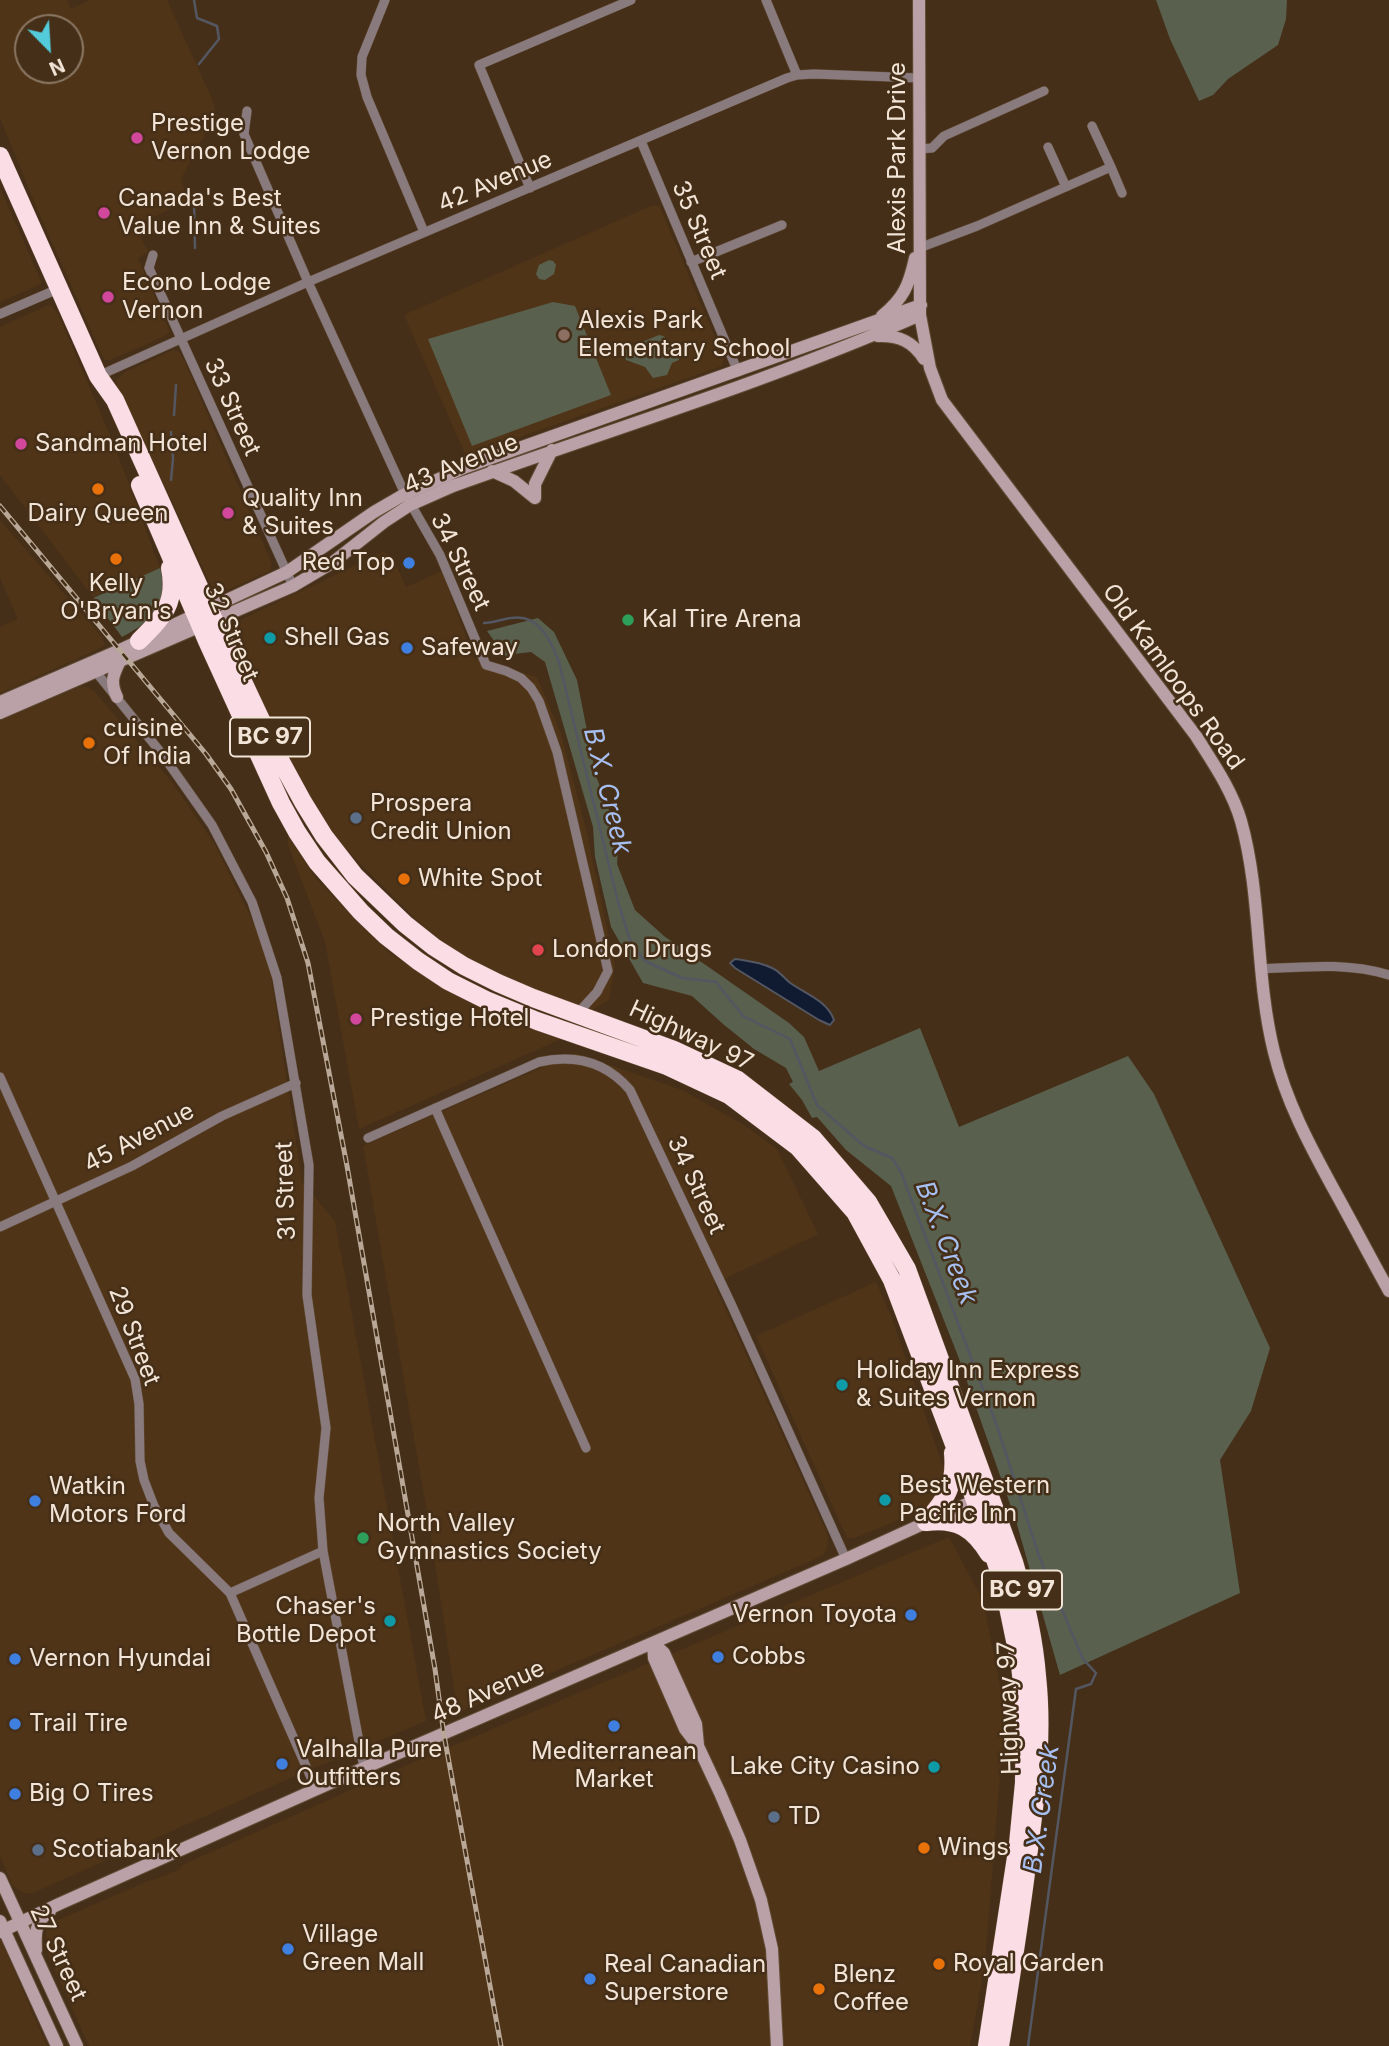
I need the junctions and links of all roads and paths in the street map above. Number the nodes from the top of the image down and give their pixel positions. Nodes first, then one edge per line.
1 (384, 0) edge
2 (631, 0) edge
3 (766, 0) edge
4 (919, 0) edge
5 (797, 75) junction
6 (919, 78) junction
7 (1044, 91) dead end
8 (247, 111) dead end
9 (1092, 126) dead end
10 (640, 141) junction
11 (1048, 146) dead end
12 (919, 149) junction
13 (0, 156) edge
14 (1111, 167) junction
15 (1066, 187) junction
16 (530, 188) junction
17 (1122, 193) dead end
18 (782, 225) dead end
19 (424, 232) junction
20 (919, 242) junction
21 (153, 255) dead end
22 (691, 262) junction
23 (308, 282) junction
24 (58, 289) junction
25 (920, 310) junction
26 (0, 314) edge
27 (876, 320) junction
28 (870, 337) junction
29 (181, 339) junction
30 (930, 368) junction
31 (738, 372) junction
32 (98, 376) junction
33 (552, 450) junction
34 (492, 471) junction
35 (408, 500) junction
36 (166, 544) junction
37 (287, 572) junction
38 (293, 586) junction
39 (206, 617) junction
40 (139, 641) junction
41 (120, 661) junction
42 (93, 668) junction
43 (117, 697) junction
44 (0, 702) edge
45 (0, 713) edge
46 (355, 876) junction
47 (340, 889) junction
48 (464, 966) joint
49 (1261, 969) junction
50 (1389, 975) edge
51 (514, 1013) joint
52 (577, 1014) junction
53 (0, 1077) edge
54 (296, 1083) junction
55 (435, 1108) junction
56 (368, 1138) dead end
57 (57, 1202) junction
58 (0, 1227) edge
59 (1389, 1291) edge
60 (951, 1436) junction
61 (586, 1448) dead end
62 (983, 1497) junction
63 (926, 1522) junction
64 (323, 1552) junction
65 (846, 1559) junction
66 (999, 1571) junction
67 (230, 1593) junction
68 (653, 1643) junction
69 (364, 1768) junction
70 (316, 1790) junction
71 (0, 1878) edge
72 (59, 1904) junction
73 (20, 1922) junction
74 (1, 1928) edge
75 (36, 1954) junction
76 (1000, 2003) junction
77 (57, 2046) edge
78 (77, 2046) edge
79 (777, 2046) edge
80 (987, 2046) edge
81 (1000, 2046) edge

1 - 19 street
2 - 16 street
3 - 5 street
4 - 6 street, Alexis Park Drive
5 - 6 street, 42 Avenue
5 - 10 street, 42 Avenue
6 - 12 street, Alexis Park Drive
7 - 12 street
8 - 23 street, 34 Street
9 - 14 street
10 - 16 street, 42 Avenue
10 - 22 street, 35 Street
11 - 15 street
12 - 20 street, Alexis Park Drive
13 - 24 highway, 32 Street / BC 97
14 - 15 street
14 - 17 street
15 - 20 street
16 - 19 street, 42 Avenue
18 - 22 street
19 - 23 street, 42 Avenue
20 - 25 street, Alexis Park Drive
20 - 27 street
21 - 29 street, 33 Street
22 - 31 street, 35 Street
23 - 29 street, 42 Avenue
23 - 35 street, 34 Street
24 - 26 street
24 - 32 highway, 32 Street / BC 97
25 - 27 street, 43 Avenue
25 - 28 street, 43 Avenue
25 - 30 street, Old Kamloops Road
27 - 31 street, 43 Avenue
28 - 30 street
28 - 33 street, 43 Avenue
29 - 32 street, 42 Avenue
29 - 37 street, 33 Street
30 - 49 street, Old Kamloops Road
31 - 35 street, 43 Avenue
32 - 36 highway, 32 Street / BC 97
32 - 39 highway, 32 Street / BC 97
33 - 34 street, 43 Avenue
33 - 34 street
34 - 35 street, 43 Avenue
35 - 37 street, 43 Avenue
35 - 38 street, 43 Avenue
35 - 52 street, 34 Street
36 - 39 highway, 32 Street / BC 97
36 - 40 highway
37 - 38 street, 33 Street
37 - 39 street, 43 Avenue
38 - 39 street, 43 Avenue
39 - 40 street, 43 Avenue
39 - 41 street, 43 Avenue
39 - 46 highway, 32 Street / BC 97
39 - 47 highway, 32 Street / BC 97
40 - 42 street, 43 Avenue
41 - 42 street, 43 Avenue
41 - 43 street
42 - 43 street, 31 Street
42 - 44 street, 43 Avenue
42 - 45 street, 43 Avenue
43 - 54 street, 31 Street
46 - 47 street
46 - 48 highway, 32 Street / BC 97
47 - 51 highway, 32 Street / BC 97
48 - 52 highway, Highway 97 / BC 97
49 - 50 street
49 - 59 street, Old Kamloops Road
51 - 60 highway, Highway 97 / BC 97
52 - 62 highway, Highway 97 / BC 97
53 - 57 street, 29 Street
54 - 57 street, 45 Avenue
54 - 64 street, 31 Street
55 - 56 street, 34 Street
55 - 61 street
55 - 65 street, 34 Street
57 - 58 street, 45 Avenue
57 - 67 street, 29 Street
60 - 62 highway, Highway 97 / BC 97
60 - 63 highway
62 - 63 street, 48 Avenue
62 - 66 highway, Highway 97 / BC 97
62 - 76 highway, Highway 97 / BC 97
63 - 65 street, 48 Avenue
63 - 66 highway
64 - 67 street
64 - 69 street, 31 Street
65 - 68 street, 48 Avenue
66 - 76 highway, Highway 97 / BC 97
67 - 70 street, 29 Street
68 - 69 street, 48 Avenue
68 - 79 street
69 - 70 street, 48 Avenue
70 - 72 street, 48 Avenue
71 - 73 street, 27 Street
72 - 73 street, 48 Avenue
72 - 75 street
73 - 74 street, 48 Avenue
73 - 75 street, 27 Street
74 - 77 street, 27 Street
75 - 78 street, 27 Street
76 - 80 highway, BC 97
76 - 81 highway, BC 97

